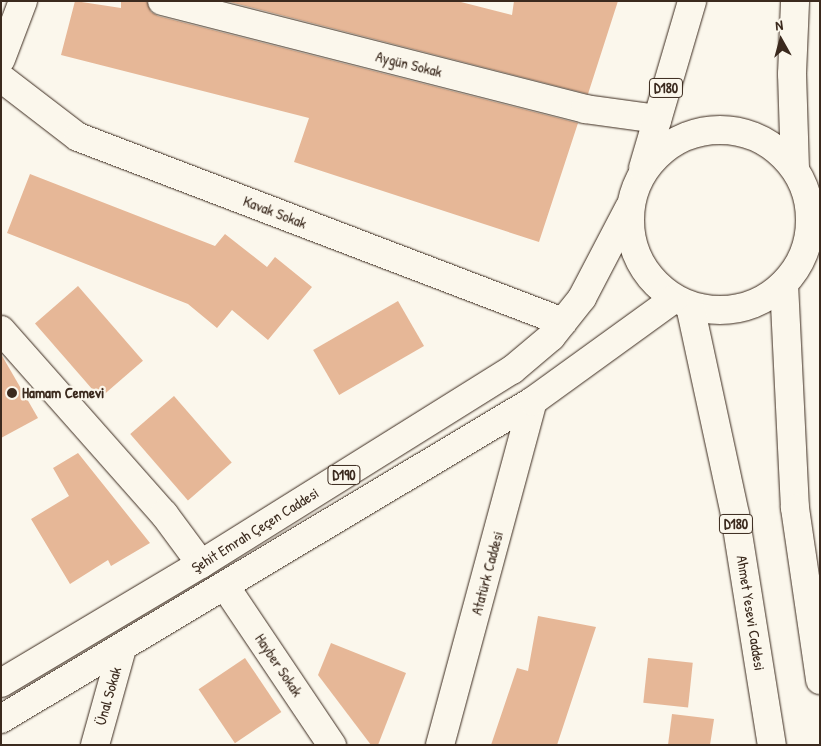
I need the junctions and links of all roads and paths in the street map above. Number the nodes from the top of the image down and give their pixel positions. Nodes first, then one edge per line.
1 (22, 1) edge
2 (162, 1) edge
3 (692, 1) edge
4 (795, 1) edge
5 (1, 59) edge
6 (1, 78) edge
7 (657, 119) junction
8 (795, 169) junction
9 (641, 174) junction
10 (630, 208) junction
11 (784, 284) junction
12 (682, 303) junction
13 (563, 322) junction
14 (1, 330) edge
15 (534, 401) junction
16 (201, 564) junction
17 (225, 586) junction
18 (122, 648) junction
19 (820, 680) edge
20 (1, 683) edge
21 (1, 719) edge
22 (95, 745) edge
23 (332, 745) edge
24 (440, 745) edge
25 (772, 745) edge

1 - 5 main road
2 - 7 main road, Aygün Sokak
3 - 7 main road, D180
4 - 8 main road
6 - 13 main road, Kavak Sokak
7 - 9 main road, D180
8 - 9 main road
8 - 11 main road
9 - 10 main road
10 - 12 main road
10 - 13 main road, Şehit Emrah Çeçen Caddesi / D190
11 - 12 main road
11 - 19 main road
12 - 15 main road, Şehit Emrah Çeçen Caddesi / D190
12 - 25 main road, Ahmet Yesevi Caddesi / D180
13 - 16 main road, Şehit Emrah Çeçen Caddesi / D190
14 - 16 main road
15 - 17 main road, Şehit Emrah Çeçen Caddesi / D190
15 - 24 main road, Atatürk Caddesi
16 - 20 main road, Şehit Emrah Çeçen Caddesi / D190
17 - 18 main road, Şehit Emrah Çeçen Caddesi / D190
17 - 23 main road, Hayber Sokak
18 - 21 main road, Şehit Emrah Çeçen Caddesi / D190
18 - 22 main road, Ünal Sokak

